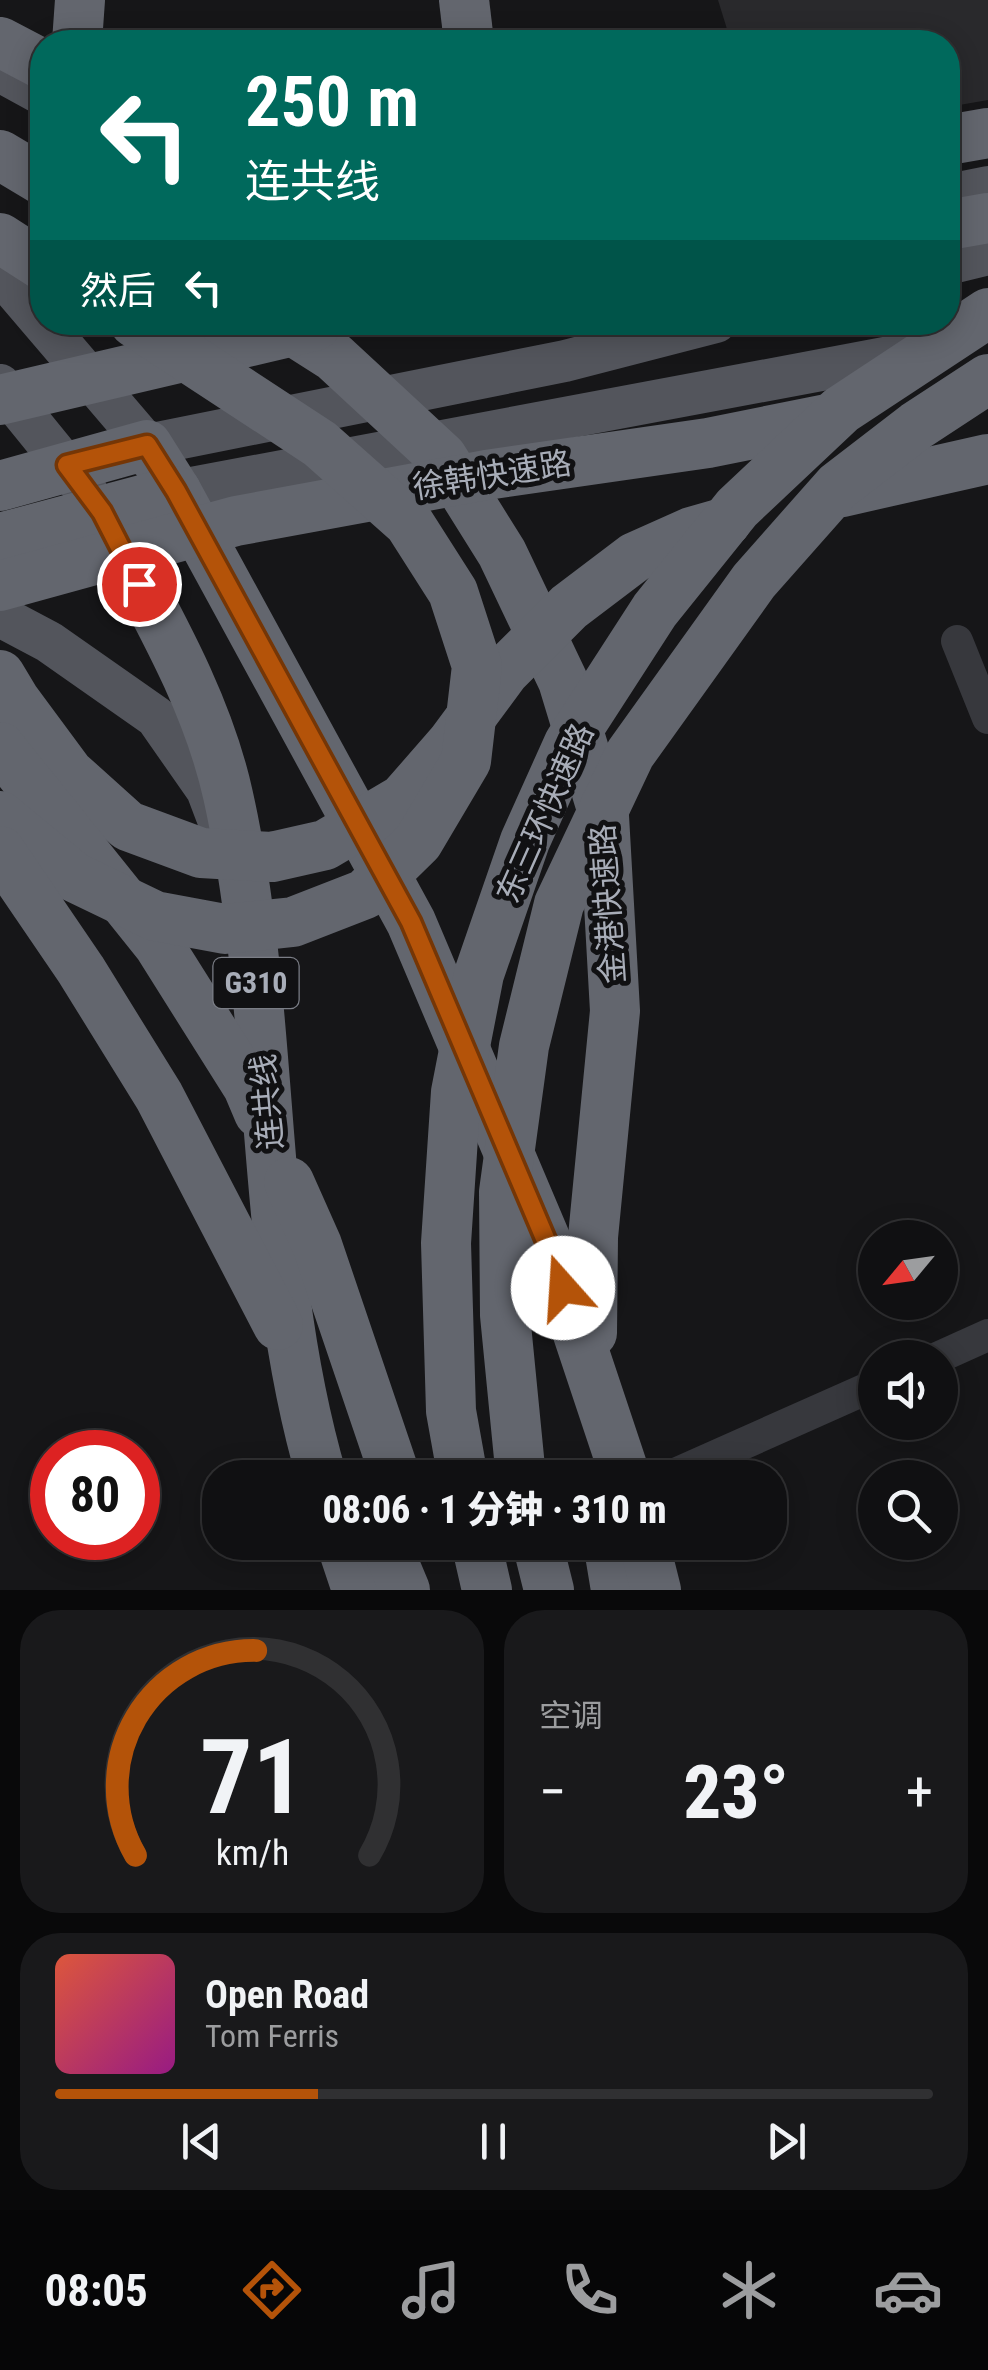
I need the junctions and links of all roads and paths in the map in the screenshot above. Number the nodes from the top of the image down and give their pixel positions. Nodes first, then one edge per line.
1 (80, 0) edge
2 (464, 0) edge
3 (78, 30) edge
4 (468, 30) edge
5 (0, 42) edge
6 (30, 58) edge
7 (0, 71) edge
8 (30, 87) edge
9 (988, 133) edge
10 (960, 138) edge
11 (0, 155) edge
12 (30, 173) edge
13 (988, 187) edge
14 (960, 193) edge
15 (988, 218) edge
16 (960, 224) edge
17 (0, 238) edge
18 (988, 254) edge
19 (30, 257) edge
20 (960, 261) edge
21 (0, 273) edge
22 (30, 308) edge
23 (988, 312) edge
24 (960, 331) edge
25 (53, 335) edge
26 (140, 335) edge
27 (154, 335) edge
28 (665, 335) edge
29 (954, 335) edge
30 (988, 338) edge
31 (332, 340) edge
32 (988, 379) edge
33 (0, 387) edge
34 (988, 387) edge
35 (0, 400) edge
36 (147, 445) junction
37 (988, 459) edge
38 (67, 465) junction
39 (0, 486) edge
40 (176, 491) junction
41 (102, 512) junction
42 (0, 538) edge
43 (0, 586) edge
44 (0, 616) edge
45 (957, 640) dead end
46 (0, 675) edge
47 (988, 718) edge
48 (0, 747) edge
49 (0, 816) edge
50 (0, 851) edge
51 (245, 889) junction
52 (988, 1335) edge
53 (958, 1348) edge
54 (858, 1393) edge
55 (317, 1460) edge
56 (345, 1460) edge
57 (390, 1460) edge
58 (459, 1460) edge
59 (519, 1460) edge
60 (593, 1460) edge
61 (620, 1460) edge
62 (706, 1460) edge
63 (348, 1560) edge
64 (393, 1560) edge
65 (423, 1560) edge
66 (480, 1560) edge
67 (542, 1560) edge
68 (611, 1560) edge
69 (648, 1560) edge
70 (358, 1590) edge
71 (406, 1590) edge
72 (432, 1590) edge
73 (487, 1590) edge
74 (549, 1590) edge
75 (616, 1590) edge
76 (656, 1590) edge

1 - 3 highway
2 - 4 highway
5 - 6 highway
7 - 8 main road
9 - 10 highway
11 - 12 highway
13 - 14 main road
15 - 16 highway
17 - 19 highway
18 - 20 main road
21 - 22 main road
23 - 24 highway, 东三环快速路
25 - 36 main road
26 - 33 highway
27 - 49 highway
28 - 36 main road
29 - 58 highway, 东三环快速路
30 - 40 main road
31 - 35 highway
31 - 60 highway, 金港快速路
32 - 59 highway, 东三环快速路
33 - 38 main road
34 - 43 highway, 徐韩快速路
36 - 38 highway
36 - 40 highway
37 - 46 highway
38 - 39 highway
38 - 41 main road, G310
40 - 41 highway
40 - 61 highway
41 - 42 highway
41 - 51 highway, 连共线 / G310
44 - 51 main road
45 - 47 street
48 - 57 highway
50 - 56 highway
51 - 55 highway, 连共线 / G310
52 - 53 street
54 - 62 street
63 - 70 highway
64 - 71 highway
65 - 72 highway
66 - 73 highway
67 - 74 highway
68 - 75 highway
69 - 76 highway

